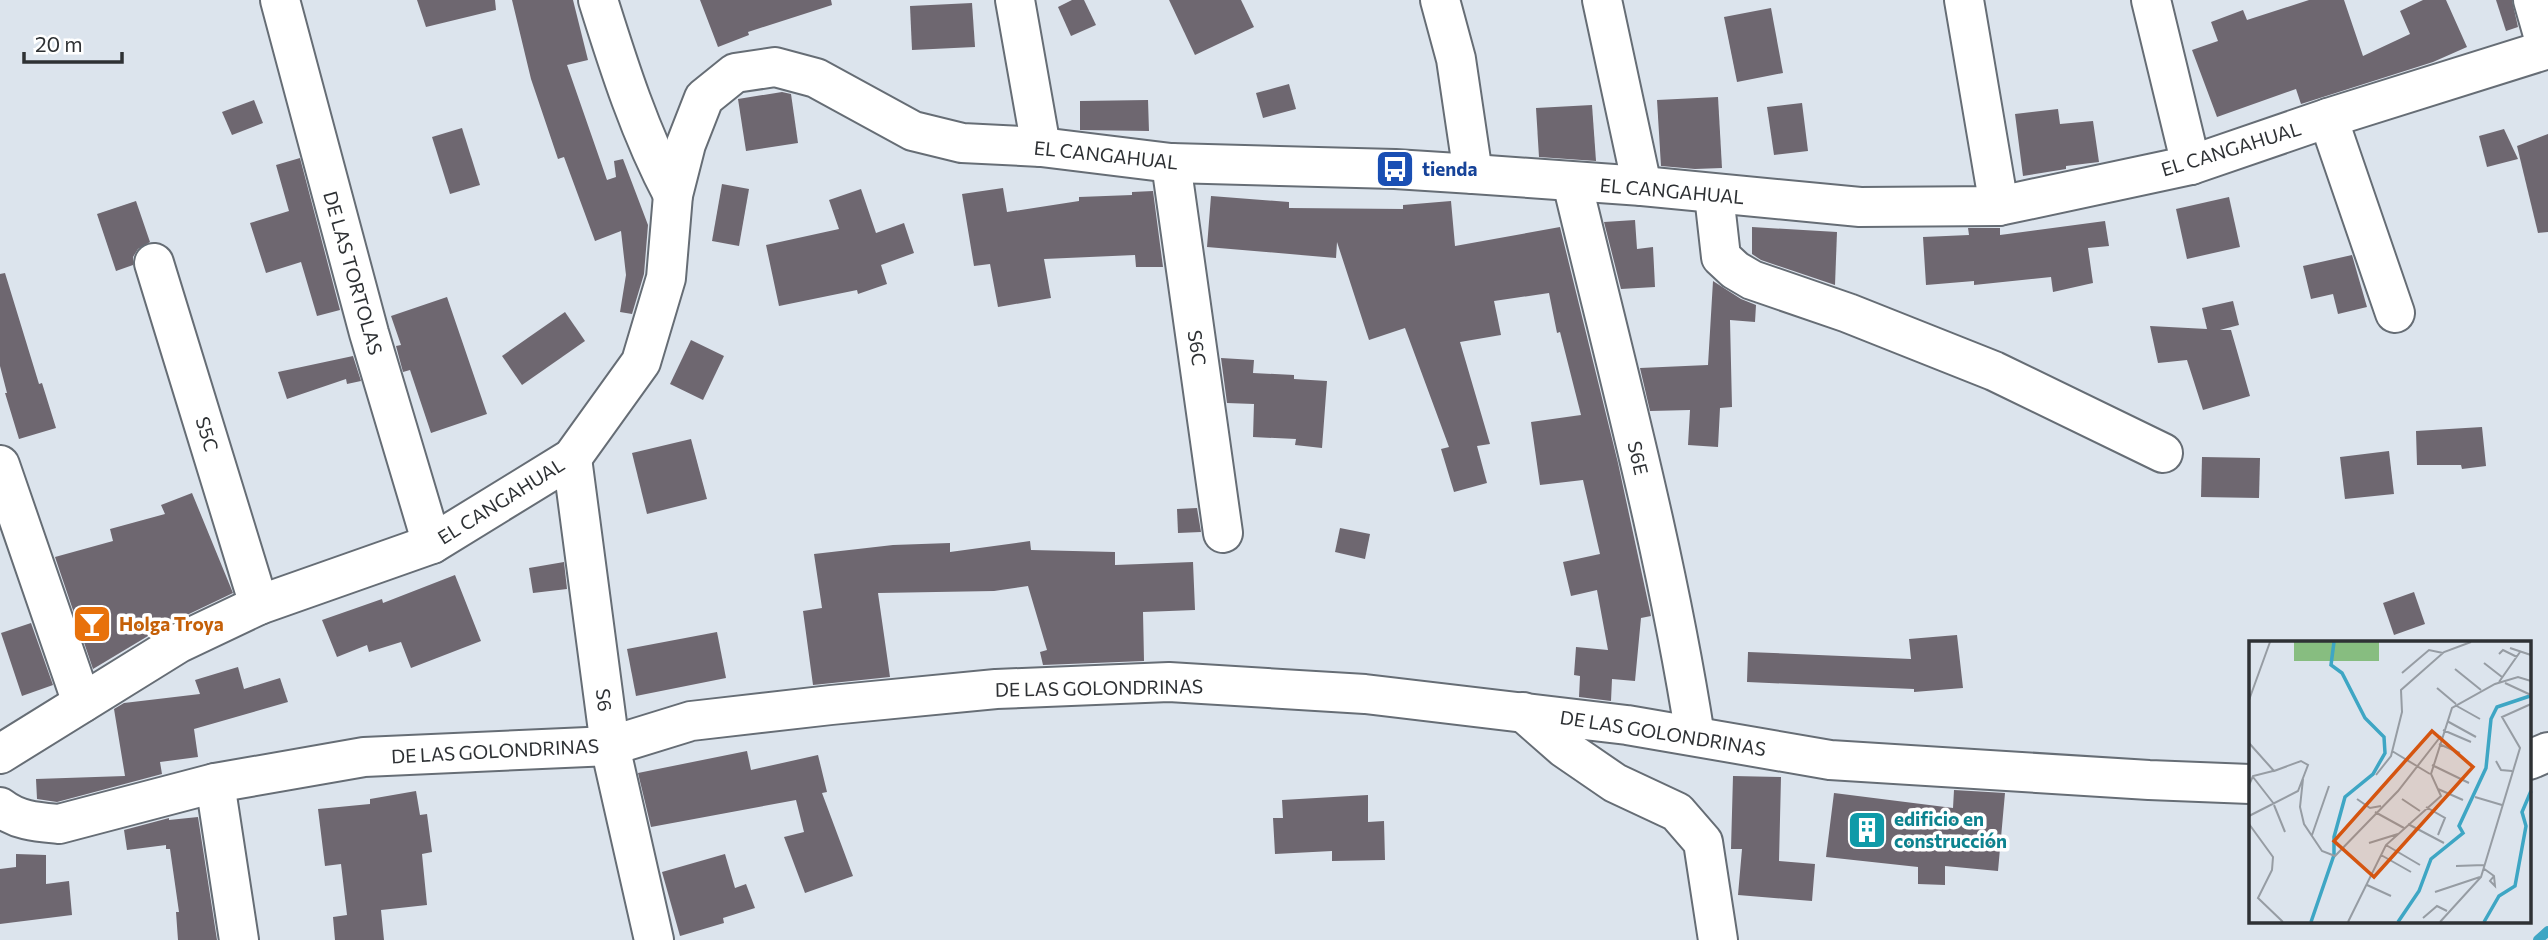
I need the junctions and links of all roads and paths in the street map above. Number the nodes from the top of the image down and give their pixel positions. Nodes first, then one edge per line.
1 (280, 0) edge
2 (598, 0) edge
3 (1015, 0) edge
4 (1440, 0) edge
5 (1602, 0) edge
6 (1964, 0) edge
7 (2151, 0) edge
8 (2533, 0) edge
9 (2547, 49) edge
10 (2328, 118) junction
11 (1041, 147) junction
12 (1171, 163) junction
13 (2191, 165) junction
14 (1473, 174) junction
15 (1572, 182) junction
16 (1642, 186) junction
17 (673, 195) junction
18 (1714, 195) junction
19 (1999, 206) junction
20 (154, 263) dead end
21 (2395, 313) dead end
22 (2163, 453) dead end
23 (572, 457) junction
24 (0, 466) edge
25 (1223, 533) dead end
26 (432, 544) junction
27 (260, 605) junction
28 (82, 704) junction
29 (1523, 712) junction
30 (1695, 736) junction
31 (610, 746) junction
32 (2548, 752) edge
33 (0, 754) edge
34 (2530, 760) edge
35 (215, 783) junction
36 (2249, 784) edge
37 (0, 807) edge
38 (239, 940) edge
39 (654, 940) edge
40 (1718, 940) edge

1 - 26 street, DE LAS TORTOLAS
2 - 17 street
3 - 11 street
4 - 14 street
5 - 16 street
6 - 19 street
7 - 13 street
8 - 9 street
9 - 10 street, EL CANGAHUAL
10 - 13 street, EL CANGAHUAL
10 - 21 street
11 - 12 street, EL CANGAHUAL
11 - 17 street, EL CANGAHUAL
12 - 14 street, EL CANGAHUAL
12 - 25 street, S6C
13 - 19 street, EL CANGAHUAL
14 - 15 street, EL CANGAHUAL
15 - 16 street, EL CANGAHUAL
15 - 30 street, S6E
16 - 18 street, EL CANGAHUAL
17 - 23 street, EL CANGAHUAL
18 - 19 street, EL CANGAHUAL
18 - 22 street
20 - 27 street, S5C
23 - 26 street, EL CANGAHUAL
23 - 31 street, S6
24 - 28 street
26 - 27 street, EL CANGAHUAL
27 - 28 street, EL CANGAHUAL
28 - 33 street, EL CANGAHUAL
29 - 30 street, DE LAS GOLONDRINAS
29 - 31 street, DE LAS GOLONDRINAS
29 - 40 street
30 - 36 street, DE LAS GOLONDRINAS
31 - 35 street, DE LAS GOLONDRINAS
31 - 39 street, S6
32 - 34 street
35 - 37 street, DE LAS GOLONDRINAS
35 - 38 street

